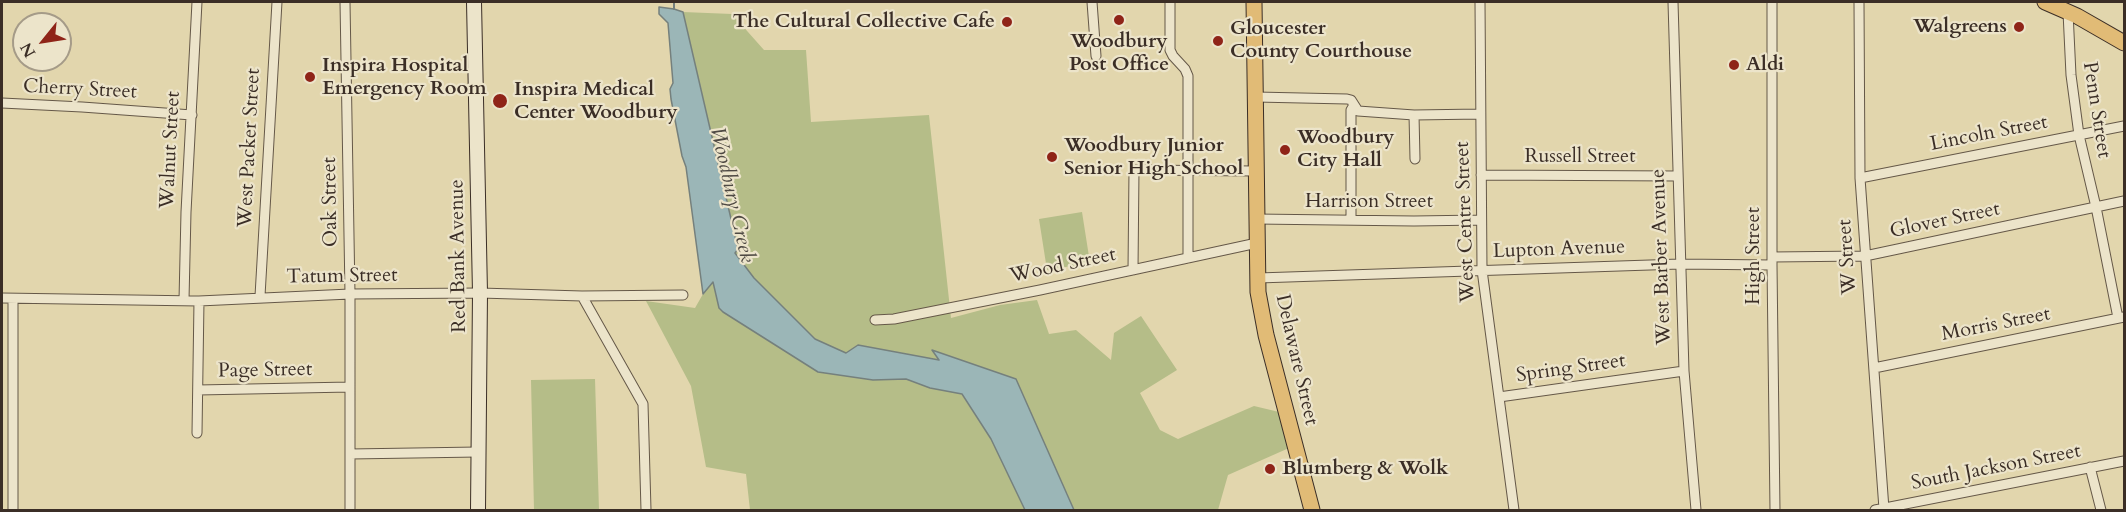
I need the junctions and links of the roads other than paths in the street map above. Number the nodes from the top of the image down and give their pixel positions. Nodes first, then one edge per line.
1 (197, 2) edge
2 (277, 2) edge
3 (345, 2) edge
4 (474, 2) edge
5 (1092, 2) edge
6 (1170, 2) edge
7 (1254, 2) edge
8 (1480, 2) edge
9 (1673, 2) edge
10 (1772, 2) edge
11 (1859, 2) edge
12 (2045, 2) edge
13 (2068, 7) edge
14 (2124, 43) edge
15 (1096, 56) dead end
16 (1256, 97) junction
17 (2, 103) edge
18 (1354, 105) junction
19 (1480, 114) junction
20 (192, 115) junction
21 (1414, 115) junction
22 (2124, 126) edge
23 (2079, 135) junction
24 (1415, 159) dead end
25 (1188, 170) junction
26 (1256, 171) junction
27 (1481, 175) junction
28 (1677, 176) junction
29 (1860, 178) junction
30 (2124, 201) edge
31 (2096, 207) junction
32 (1257, 219) junction
33 (1351, 220) junction
34 (1481, 220) junction
35 (1257, 243) junction
36 (1865, 256) junction
37 (1188, 258) junction
38 (1772, 261) junction
39 (1680, 264) junction
40 (1133, 270) junction
41 (1482, 270) junction
42 (1258, 278) junction
43 (480, 292) junction
44 (350, 294) junction
45 (682, 295) dead end
46 (582, 296) junction
47 (260, 297) junction
48 (2, 298) edge
49 (14, 299) junction
50 (184, 300) junction
51 (199, 301) junction
52 (2121, 318) edge
53 (876, 320) dead end
54 (1874, 368) junction
55 (1684, 371) junction
56 (350, 387) junction
57 (198, 390) junction
58 (1499, 397) junction
59 (197, 434) dead end
60 (478, 452) junction
61 (350, 454) junction
62 (2124, 460) edge
63 (2090, 467) junction
64 (13, 510) edge
65 (350, 510) edge
66 (478, 510) edge
67 (646, 510) edge
68 (1312, 510) edge
69 (1514, 510) edge
70 (1696, 510) edge
71 (1775, 510) edge
72 (1880, 510) edge
73 (2101, 510) edge

1 - 20 street, Walnut Street
2 - 47 street, West Packer Street
3 - 44 street, Oak Street
4 - 43 street, Red Bank Avenue
5 - 15 street
6 - 25 street
7 - 16 main road, Delaware Street
8 - 19 street, West Centre Street
9 - 28 street, West Barber Avenue
10 - 38 street, High Street
11 - 29 street, W Street
12 - 13 main road
13 - 14 main road
13 - 23 street, Penn Street
16 - 18 street
16 - 26 main road, Delaware Street
17 - 20 street, Cherry Street
18 - 21 street
18 - 33 street
19 - 21 street
19 - 27 street, West Centre Street
20 - 50 street, Walnut Street
21 - 24 street
22 - 23 street, Lincoln Street
23 - 29 street, Lincoln Street
23 - 31 street, Penn Street
25 - 26 street
25 - 37 street
25 - 40 street
26 - 32 main road, Delaware Street
27 - 28 street, Russell Street
27 - 34 street, West Centre Street
28 - 39 street, West Barber Avenue
29 - 36 street, W Street
30 - 31 street, Glover Street
31 - 36 street, Glover Street
31 - 52 street, Penn Street
32 - 33 street, Harrison Street
32 - 35 main road, Delaware Street
33 - 34 street, Harrison Street
34 - 41 street, West Centre Street
35 - 37 street, Wood Street
35 - 42 main road, Delaware Street
36 - 38 street, Glover Street
36 - 54 street, W Street
37 - 40 street, Wood Street
38 - 39 street, Glover Street
38 - 71 street, High Street
39 - 41 street, Lupton Avenue
39 - 55 street, West Barber Avenue
40 - 53 street, Wood Street
41 - 42 street, Lupton Avenue
41 - 58 street, West Centre Street
42 - 68 main road, Delaware Street
43 - 44 street, Tatum Street
43 - 46 street, Tatum Street
43 - 60 street, Red Bank Avenue
44 - 47 street, Tatum Street
44 - 56 street, Oak Street
45 - 46 street, Tatum Street
46 - 67 street
47 - 51 street, Tatum Street
48 - 49 street, Tatum Street
49 - 50 street, Tatum Street
49 - 64 street
50 - 51 street, Tatum Street
51 - 57 street, Page Street
52 - 54 street, Morris Street
54 - 72 street, W Street
55 - 58 street, Spring Street
55 - 70 street, West Barber Avenue
56 - 57 street, Page Street
56 - 61 street, Oak Street
57 - 59 street
58 - 69 street, West Centre Street
60 - 61 street
60 - 66 street, Red Bank Avenue
61 - 65 street, Oak Street
62 - 63 street, South Jackson Street
63 - 72 street, South Jackson Street
63 - 73 street

